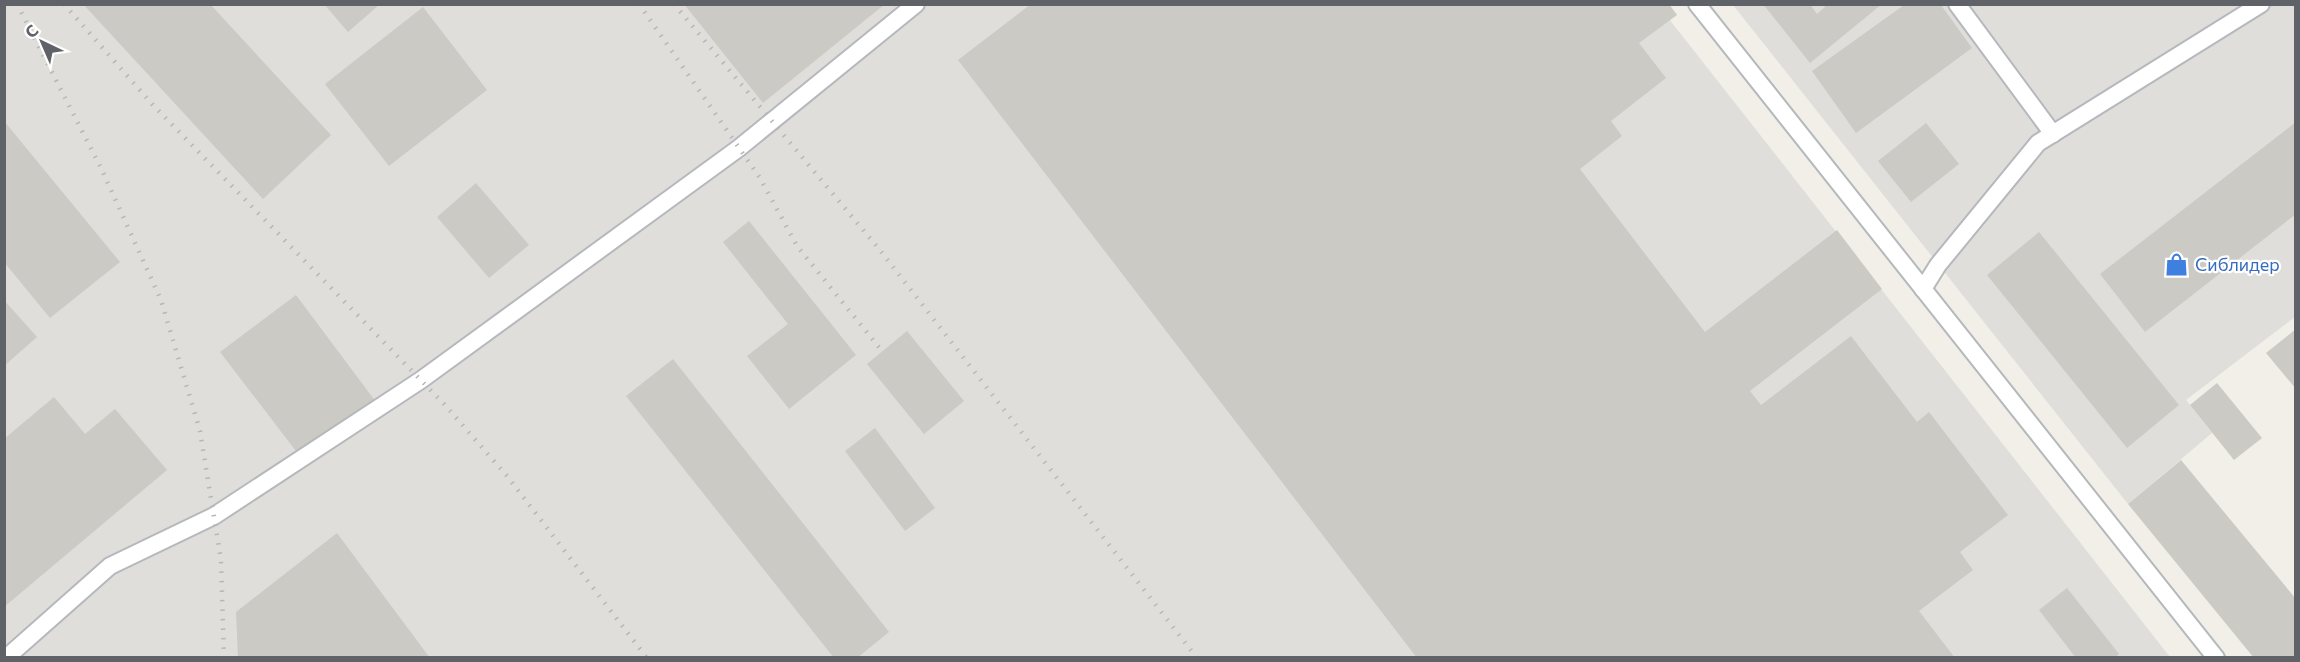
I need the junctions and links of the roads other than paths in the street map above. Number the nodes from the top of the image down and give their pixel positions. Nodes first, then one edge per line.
1 (916, 4) edge
2 (1697, 4) edge
3 (1957, 4) edge
4 (2261, 4) edge
5 (2053, 134) junction
6 (1923, 289) junction
7 (6, 657) edge
8 (2216, 657) edge

1 - 7 lane
2 - 6 lane
3 - 5 lane
4 - 5 lane
5 - 6 lane
6 - 8 lane

